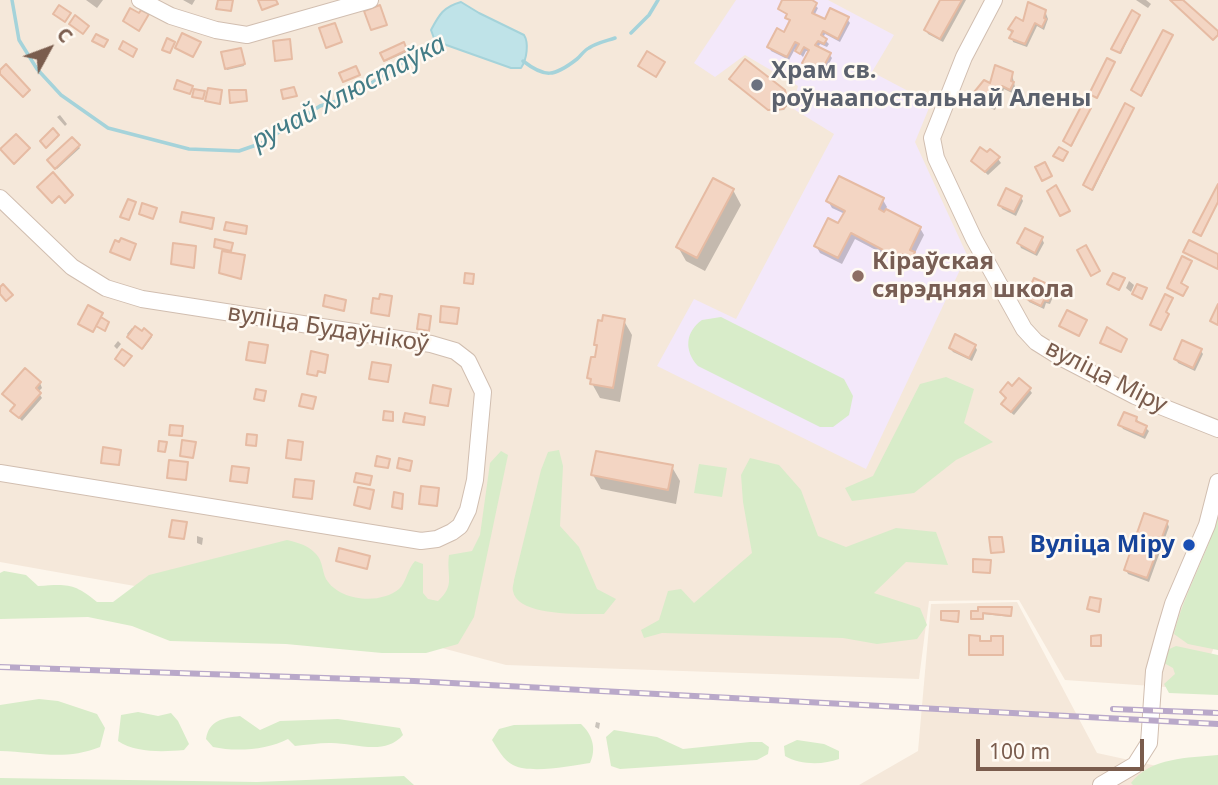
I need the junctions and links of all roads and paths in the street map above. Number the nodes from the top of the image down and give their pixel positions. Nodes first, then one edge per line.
1 (140, 0) edge
2 (370, 0) edge
3 (994, 0) edge
4 (0, 198) edge
5 (1218, 429) edge
6 (0, 473) edge
7 (1218, 482) edge
8 (1101, 785) edge

1 - 2 street
3 - 5 street, вуліца Міру
4 - 6 street, вуліца Будаўнікоў
7 - 8 street

